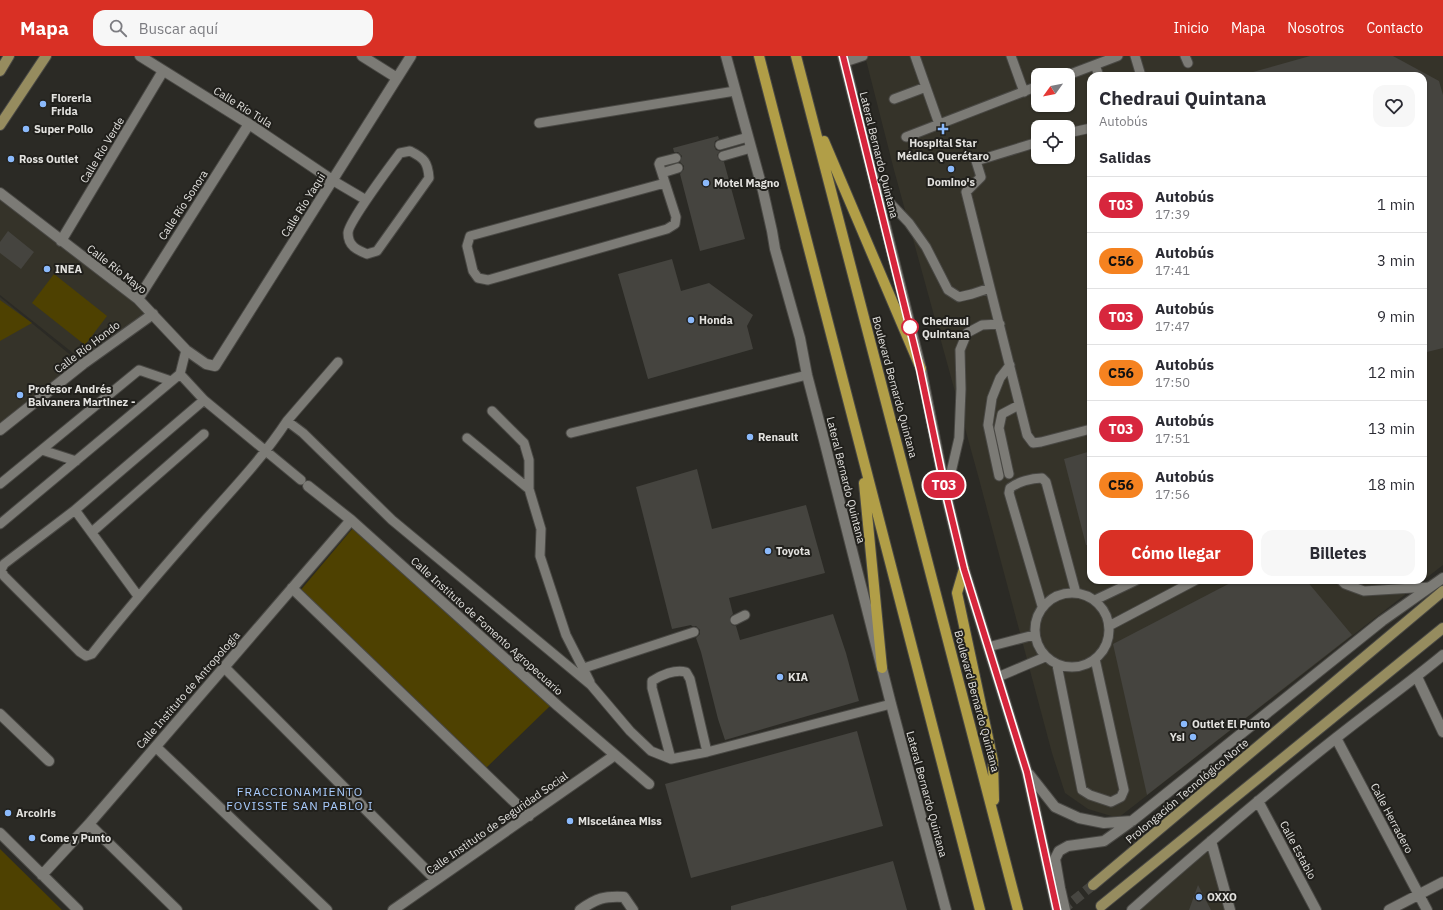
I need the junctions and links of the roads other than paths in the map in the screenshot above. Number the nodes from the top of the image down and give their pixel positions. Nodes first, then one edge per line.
1 (9, 56) edge
2 (46, 56) edge
3 (140, 56) edge
4 (362, 56) edge
5 (411, 56) edge
6 (726, 56) edge
7 (759, 56) edge
8 (796, 56) edge
9 (863, 56) edge
10 (915, 56) edge
11 (1011, 56) edge
12 (1118, 56) edge
13 (1135, 56) edge
14 (844, 59) edge
15 (1094, 65) junction
16 (0, 71) edge
17 (163, 71) junction
18 (1075, 72) edge
19 (1097, 72) edge
20 (1140, 72) edge
21 (397, 78) junction
22 (926, 87) junction
23 (1031, 89) edge
24 (735, 90) junction
25 (1024, 92) junction
26 (894, 99) dead end
27 (810, 109) junction
28 (539, 123) dead end
29 (249, 124) junction
30 (939, 124) junction
31 (0, 125) edge
32 (1087, 129) edge
33 (1075, 131) edge
34 (748, 137) junction
35 (906, 137) dead end
36 (1031, 144) edge
37 (720, 146) dead end
38 (751, 148) junction
39 (723, 156) dead end
40 (676, 158) dead end
41 (678, 168) dead end
42 (662, 173) junction
43 (332, 180) junction
44 (665, 183) junction
45 (874, 186) junction
46 (0, 193) edge
47 (366, 200) junction
48 (61, 241) junction
49 (990, 288) junction
50 (138, 299) junction
51 (153, 314) junction
52 (1000, 324) junction
53 (186, 350) junction
54 (338, 362) dead end
55 (1010, 365) junction
56 (215, 366) joint
57 (920, 369) junction
58 (180, 374) junction
59 (807, 375) junction
60 (171, 381) junction
61 (204, 400) junction
62 (1020, 405) junction
63 (492, 411) dead end
64 (287, 422) junction
65 (0, 430) edge
66 (1087, 430) edge
67 (571, 433) dead end
68 (204, 434) dead end
69 (467, 438) dead end
70 (42, 450) junction
71 (265, 451) junction
72 (861, 451) junction
73 (76, 461) junction
74 (1009, 474) dead end
75 (999, 476) dead end
76 (304, 483) joint
77 (0, 484) edge
78 (529, 489) junction
79 (946, 494) junction
80 (74, 510) junction
81 (351, 520) junction
82 (0, 524) edge
83 (92, 532) junction
84 (964, 569) junction
85 (1443, 578) edge
86 (1129, 584) edge
87 (1188, 584) edge
88 (1347, 584) edge
89 (1430, 587) junction
90 (292, 588) junction
91 (1443, 591) edge
92 (1076, 593) junction
93 (138, 596) junction
94 (1095, 600) junction
95 (1042, 606) junction
96 (745, 616) dead end
97 (735, 620) dead end
98 (1109, 626) junction
99 (1443, 628) edge
100 (694, 632) dead end
101 (1034, 635) junction
102 (988, 647) junction
103 (1443, 655) edge
104 (1045, 657) junction
105 (1096, 660) junction
106 (1057, 665) junction
107 (224, 667) junction
108 (584, 668) junction
109 (882, 668) junction
110 (998, 677) junction
111 (1417, 677) junction
112 (592, 685) junction
113 (891, 704) junction
114 (0, 714) edge
115 (1443, 732) edge
116 (1336, 738) junction
117 (156, 747) junction
118 (707, 752) junction
119 (615, 755) junction
120 (671, 759) junction
121 (49, 761) dead end
122 (1027, 772) junction
123 (649, 784) dead end
124 (1258, 801) junction
125 (529, 816) junction
126 (995, 820) junction
127 (1132, 821) junction
128 (89, 824) junction
129 (0, 833) edge
130 (1211, 841) junction
131 (42, 875) junction
132 (436, 880) junction
133 (1443, 882) edge
134 (1093, 885) tunnel mouth
135 (1419, 895) junction
136 (1101, 906) dead end
137 (78, 910) edge
138 (177, 910) edge
139 (327, 910) edge
140 (393, 910) edge
141 (580, 910) edge
142 (633, 910) edge
143 (946, 910) edge
144 (980, 910) edge
145 (1018, 910) edge
146 (1057, 910) edge
147 (1066, 910) edge
148 (1132, 910) edge
149 (1230, 910) edge
150 (1316, 910) edge
151 (1389, 910) edge
152 (1427, 910) edge

1 - 16 main road
2 - 31 main road
3 - 17 street, Calle Río Tula
4 - 21 street
5 - 21 street, Calle Río Yaqui
6 - 24 street, Lateral Bernardo Quintana
7 - 72 main road
8 - 27 main road, Boulevard Bernardo Quintana
9 - 14 lane
10 - 22 lane
11 - 25 lane
12 - 15 lane
13 - 20 lane
14 - 45 street, Lateral Bernardo Quintana
15 - 18 lane
15 - 19 lane
17 - 29 street, Calle Río Tula
17 - 48 street, Calle Río Verde
21 - 43 street, Calle Río Yaqui
22 - 26 lane
22 - 30 lane
23 - 25 lane
24 - 28 lane
24 - 34 street, Lateral Bernardo Quintana
25 - 30 lane
27 - 57 main road
27 - 126 main road, Boulevard Bernardo Quintana
29 - 43 street, Calle Río Tula
29 - 50 street, Calle Río Sonora
30 - 35 lane
32 - 33 lane
34 - 37 lane
34 - 38 street, Lateral Bernardo Quintana
36 - 49 lane
38 - 39 lane
38 - 59 street, Lateral Bernardo Quintana
40 - 42 lane
41 - 42 lane
42 - 44 lane
43 - 47 lane
43 - 56 street, Calle Río Yaqui
44 - 44 lane
45 - 49 lane
45 - 57 street, Lateral Bernardo Quintana
46 - 48 street, Calle Río Mayo
47 - 47 lane
48 - 50 street, Calle Río Mayo
49 - 52 lane
50 - 51 street, Calle Río Mayo
51 - 53 street, Calle Río Mayo
51 - 65 street, Calle Río Hondo
52 - 55 lane
52 - 79 lane
53 - 56 street, Calle Río Mayo
53 - 58 lane
54 - 64 lane
55 - 62 lane
55 - 75 lane
57 - 79 street, Lateral Bernardo Quintana
58 - 60 lane
58 - 61 lane
59 - 67 lane
59 - 109 street, Lateral Bernardo Quintana
60 - 70 lane
60 - 73 lane
61 - 71 lane
61 - 80 lane
62 - 66 lane
62 - 74 lane
63 - 78 lane
64 - 71 lane
64 - 112 lane
68 - 83 lane
69 - 78 lane
70 - 73 lane
70 - 77 lane
71 - 76 lane
71 - 93 lane
72 - 109 main road
72 - 144 main road
73 - 82 lane
76 - 81 street, Calle Instituto de Fomento Agropecuario
78 - 108 lane
79 - 84 street, Lateral Bernardo Quintana
80 - 83 lane
80 - 93 lane
81 - 90 street, Calle Instituto de Antropología
81 - 119 street, Calle Instituto de Fomento Agropecuario
83 - 93 lane
84 - 102 street, Lateral Bernardo Quintana
84 - 126 main road
85 - 89 street
86 - 94 lane
87 - 98 lane
88 - 89 lane
89 - 127 street
90 - 107 street, Calle Instituto de Antropología
90 - 125 street
91 - 134 main road, Prolongación Tecnológico Norte
92 - 94 lane
92 - 95 lane
92 - 95 lane
94 - 98 lane
95 - 101 lane
96 - 97 lane
98 - 105 lane
99 - 136 main road
100 - 108 lane
101 - 102 lane
101 - 104 lane
102 - 110 street, Lateral Bernardo Quintana
103 - 111 street
104 - 106 lane
104 - 110 lane
105 - 106 lane
105 - 106 lane
107 - 117 street, Calle Instituto de Antropología
107 - 132 street
108 - 112 lane
109 - 113 street, Lateral Bernardo Quintana
110 - 122 street, Lateral Bernardo Quintana
111 - 115 street
111 - 116 street
112 - 120 lane
113 - 118 lane
113 - 143 street, Lateral Bernardo Quintana
114 - 121 street
116 - 124 street
116 - 135 street, Calle Herradero
117 - 128 street, Calle Instituto de Antropología
117 - 139 street
118 - 120 lane
118 - 120 lane
119 - 123 street, Calle Instituto de Fomento Agropecuario
119 - 125 street, Calle Instituto de Seguridad Social
122 - 127 street
122 - 146 street, Lateral Bernardo Quintana
124 - 130 street
124 - 150 street, Calle Establo
125 - 132 street, Calle Instituto de Seguridad Social
126 - 145 main road, Boulevard Bernardo Quintana
127 - 147 street
128 - 131 street, Calle Instituto de Antropología
128 - 138 street
129 - 131 street
130 - 148 street
130 - 149 street
131 - 137 street
132 - 140 street, Calle Instituto de Seguridad Social
133 - 135 street
135 - 151 street
135 - 152 street, Calle Herradero
141 - 142 street

